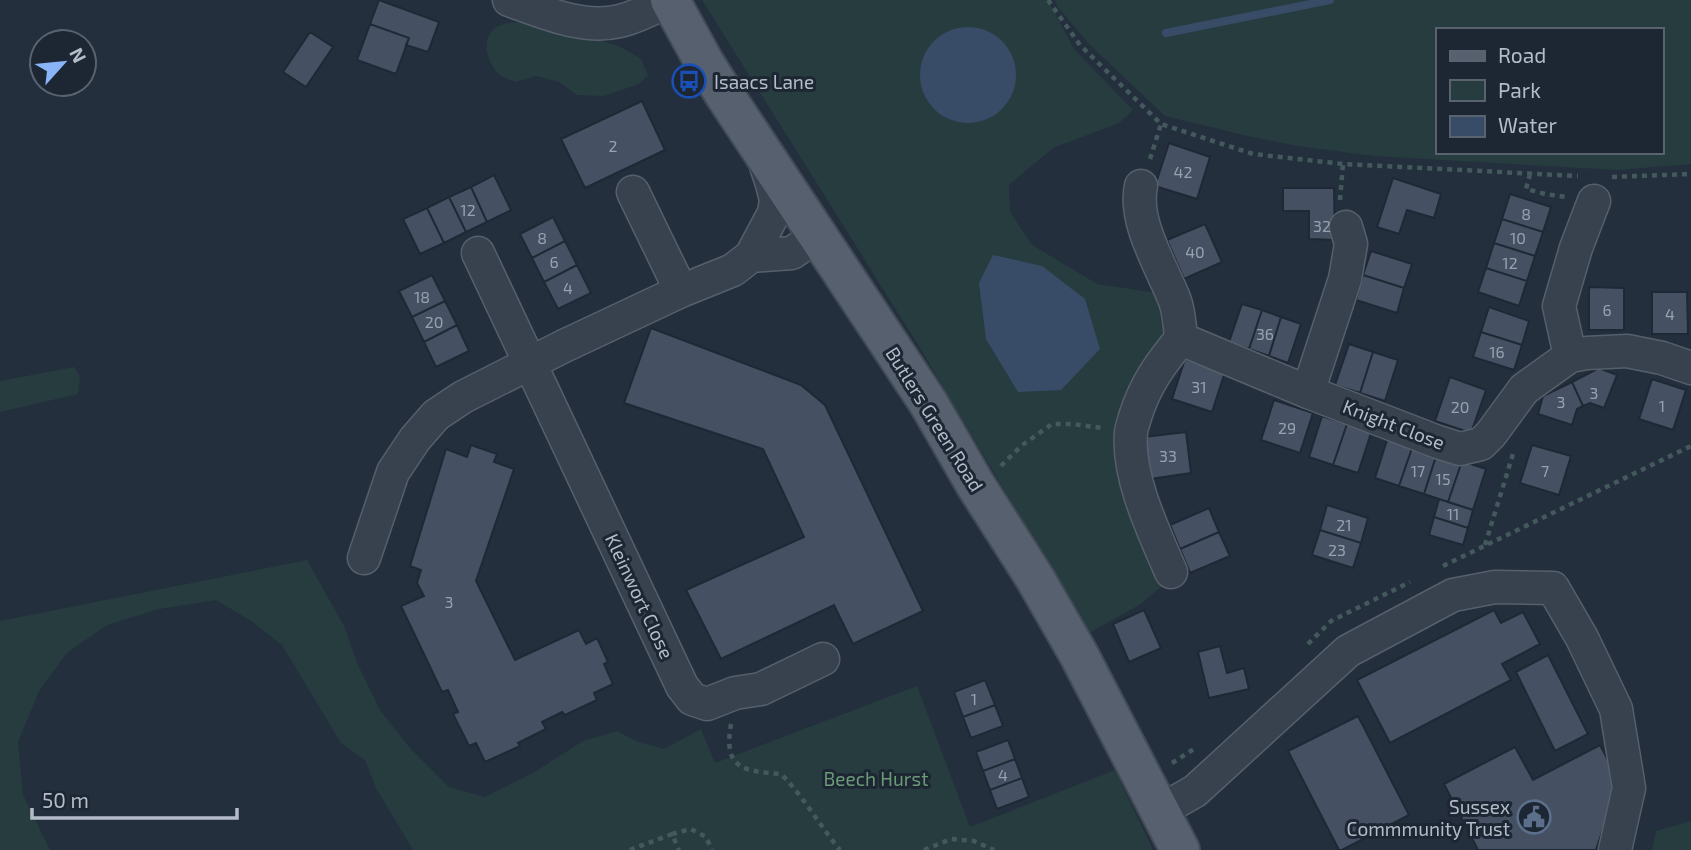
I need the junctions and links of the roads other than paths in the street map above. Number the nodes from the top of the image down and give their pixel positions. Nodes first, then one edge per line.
1 (509, 0) edge
2 (670, 0) edge
3 (760, 148) junction
4 (1595, 185) road end
5 (1141, 186) road end
6 (633, 192) dead end
7 (1346, 227) dead end
8 (817, 236) junction
9 (478, 253) dead end
10 (751, 256) junction
11 (681, 291) junction
12 (1181, 339) junction
13 (1570, 356) junction
14 (530, 363) junction
15 (1691, 368) edge
16 (1308, 392) junction
17 (364, 558) dead end
18 (1171, 572) dead end
19 (823, 659) dead end
20 (1160, 811) junction
21 (1180, 850) edge
22 (1615, 850) edge

1 - 2 street
2 - 3 main road, Butlers Green Road
3 - 8 main road, Butlers Green Road
3 - 10 street
4 - 13 street
5 - 12 street
6 - 11 street
7 - 16 street
8 - 10 street
8 - 20 main road, Butlers Green Road
9 - 14 street, Kleinwort Close
10 - 11 street
11 - 14 street
12 - 16 street, Knight Close
12 - 18 street
13 - 15 street, Knight Close
13 - 16 street, Knight Close
14 - 17 street
14 - 19 street, Kleinwort Close
20 - 21 main road, Butlers Green Road
20 - 22 street

